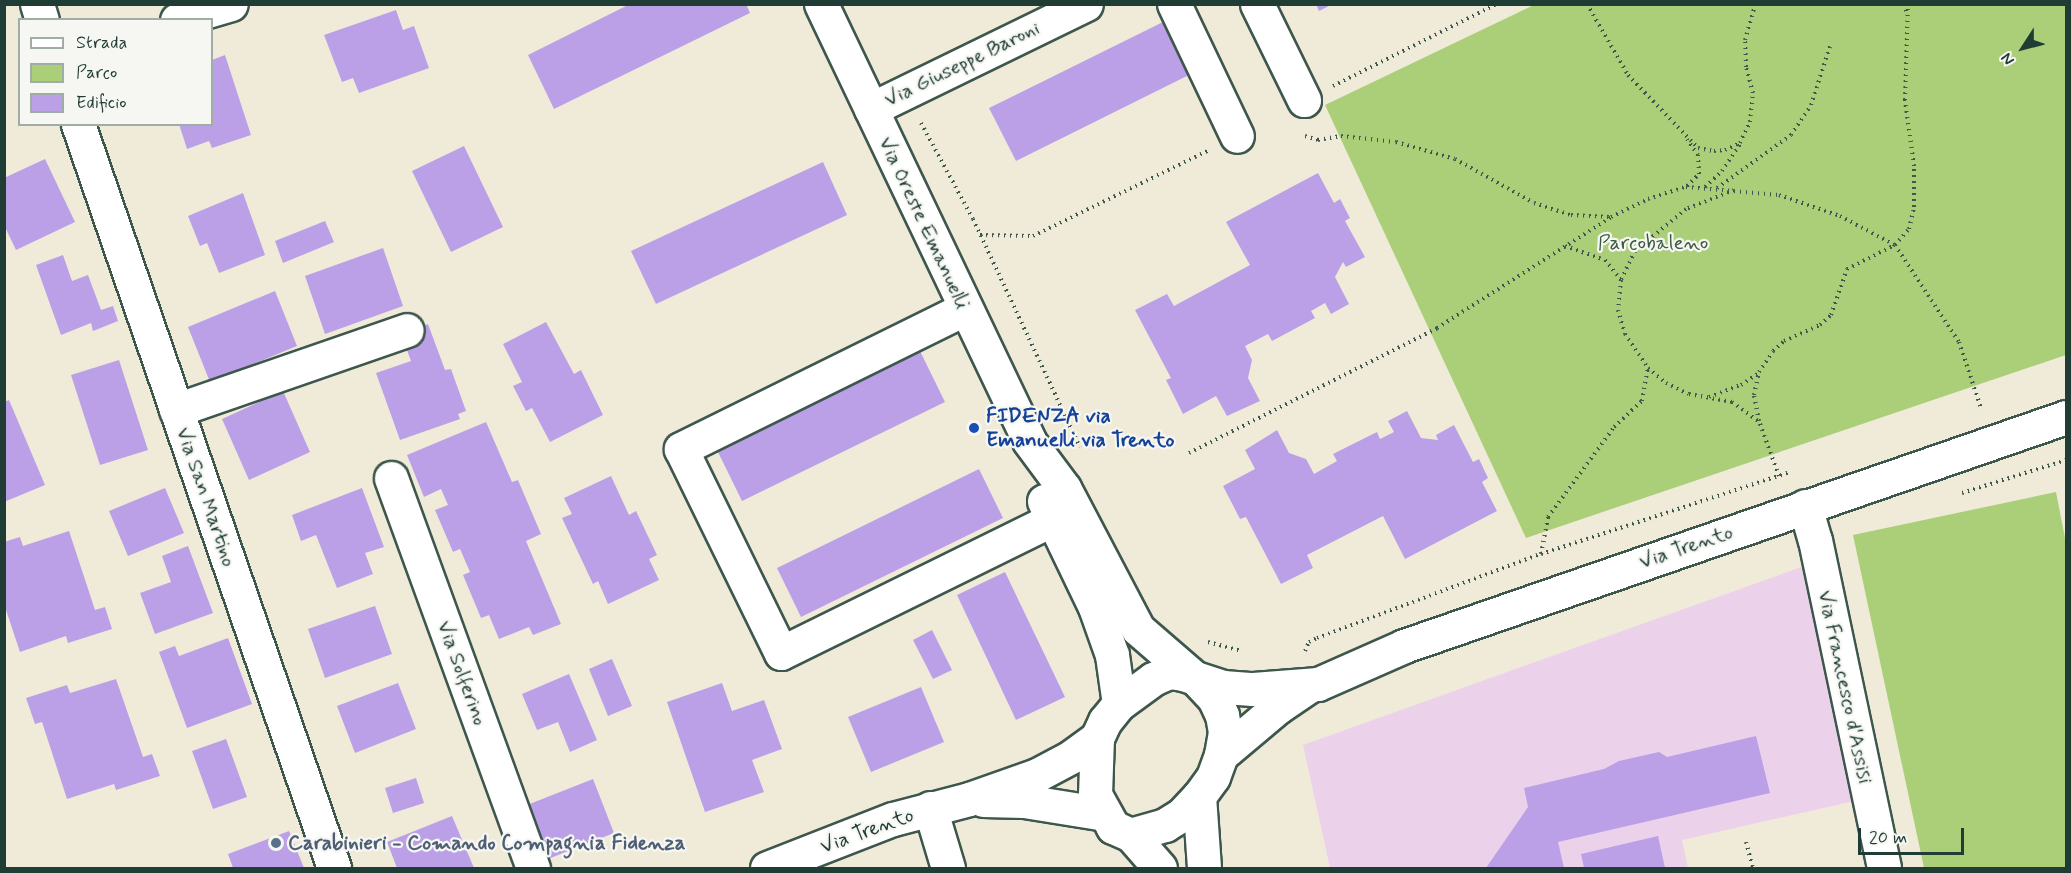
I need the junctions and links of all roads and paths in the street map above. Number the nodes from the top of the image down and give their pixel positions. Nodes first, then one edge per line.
1 (231, 4) edge
2 (821, 4) edge
3 (1086, 4) edge
4 (1174, 4) edge
5 (1257, 4) edge
6 (1587, 4) edge
7 (1755, 4) edge
8 (1906, 4) edge
9 (184, 18) edge
10 (1831, 43) dead end
11 (904, 92) junction
12 (1304, 100) dead end
13 (871, 109) junction
14 (79, 126) edge
15 (1678, 126) junction
16 (1237, 136) dead end
17 (1303, 136) dead end
18 (1740, 143) junction
19 (1686, 187) junction
20 (1705, 187) junction
21 (1716, 188) junction
22 (1735, 189) junction
23 (1611, 217) junction
24 (1895, 245) junction
25 (1565, 246) junction
26 (1621, 280) junction
27 (964, 309) junction
28 (407, 330) dead end
29 (1648, 368) junction
30 (1759, 372) junction
31 (1707, 397) junction
32 (1992, 404) dead end
33 (1981, 408) junction
34 (176, 410) junction
35 (1975, 410) dead end
36 (2067, 417) edge
37 (1759, 421) junction
38 (1082, 452) dead end
39 (1189, 453) dead end
40 (2067, 460) edge
41 (1801, 469) dead end
42 (1779, 476) junction
43 (392, 478) dead end
44 (1958, 494) dead end
45 (1805, 506) junction
46 (1064, 515) junction
47 (1541, 554) junction
48 (1202, 640) dead end
49 (1244, 652) dead end
50 (1294, 652) dead end
51 (1197, 680) junction
52 (1308, 687) junction
53 (1119, 704) junction
54 (1097, 738) junction
55 (1221, 755) junction
56 (1199, 796) junction
57 (969, 799) junction
58 (930, 808) junction
59 (1105, 814) junction
60 (1131, 835) junction
61 (1746, 842) dead end
62 (334, 868) edge
63 (533, 868) edge
64 (767, 868) edge
65 (948, 868) edge
66 (1160, 868) edge
67 (1204, 868) edge
68 (1754, 868) edge
69 (1884, 868) edge

1 - 9 street
2 - 13 street, Via Oreste Emanuelli
3 - 11 street, Via Giuseppe Baroni
4 - 16 street
5 - 12 street
6 - 15 path
7 - 18 path
8 - 24 path
10 - 21 path
11 - 13 street, Via Giuseppe Baroni
11 - 38 path
13 - 27 street, Via Oreste Emanuelli
14 - 34 street, Via San Martino
15 - 18 path
15 - 19 path
17 - 23 path
18 - 20 path
19 - 20 path
19 - 23 path
20 - 21 path
21 - 22 path
22 - 24 path
22 - 26 path
23 - 25 path
24 - 30 path
24 - 33 path
25 - 26 path
25 - 39 path
26 - 29 path
27 - 46 street, Via Oreste Emanuelli
27 - 46 street
28 - 34 street
29 - 31 path
29 - 47 path
30 - 31 path
30 - 37 path
31 - 37 path
32 - 33 path
33 - 35 path
34 - 62 street, Via San Martino
36 - 45 street, Via Trento
37 - 42 path
40 - 44 path
41 - 42 path
42 - 47 path
43 - 63 street, Via Solferino
45 - 52 street, Via Trento
45 - 69 street, Via Francesco d'Assisi
46 - 51 street, Via Oreste Emanuelli
46 - 53 street, Via Oreste Emanuelli
47 - 50 path
48 - 49 path
51 - 52 street
51 - 53 street
51 - 55 street
52 - 55 street
53 - 54 street
54 - 57 street
54 - 59 street
55 - 56 street
56 - 60 street
56 - 67 street
57 - 58 street, Via Trento
57 - 59 street
58 - 64 street, Via Trento
58 - 65 street
59 - 60 street
60 - 66 street
61 - 68 path

